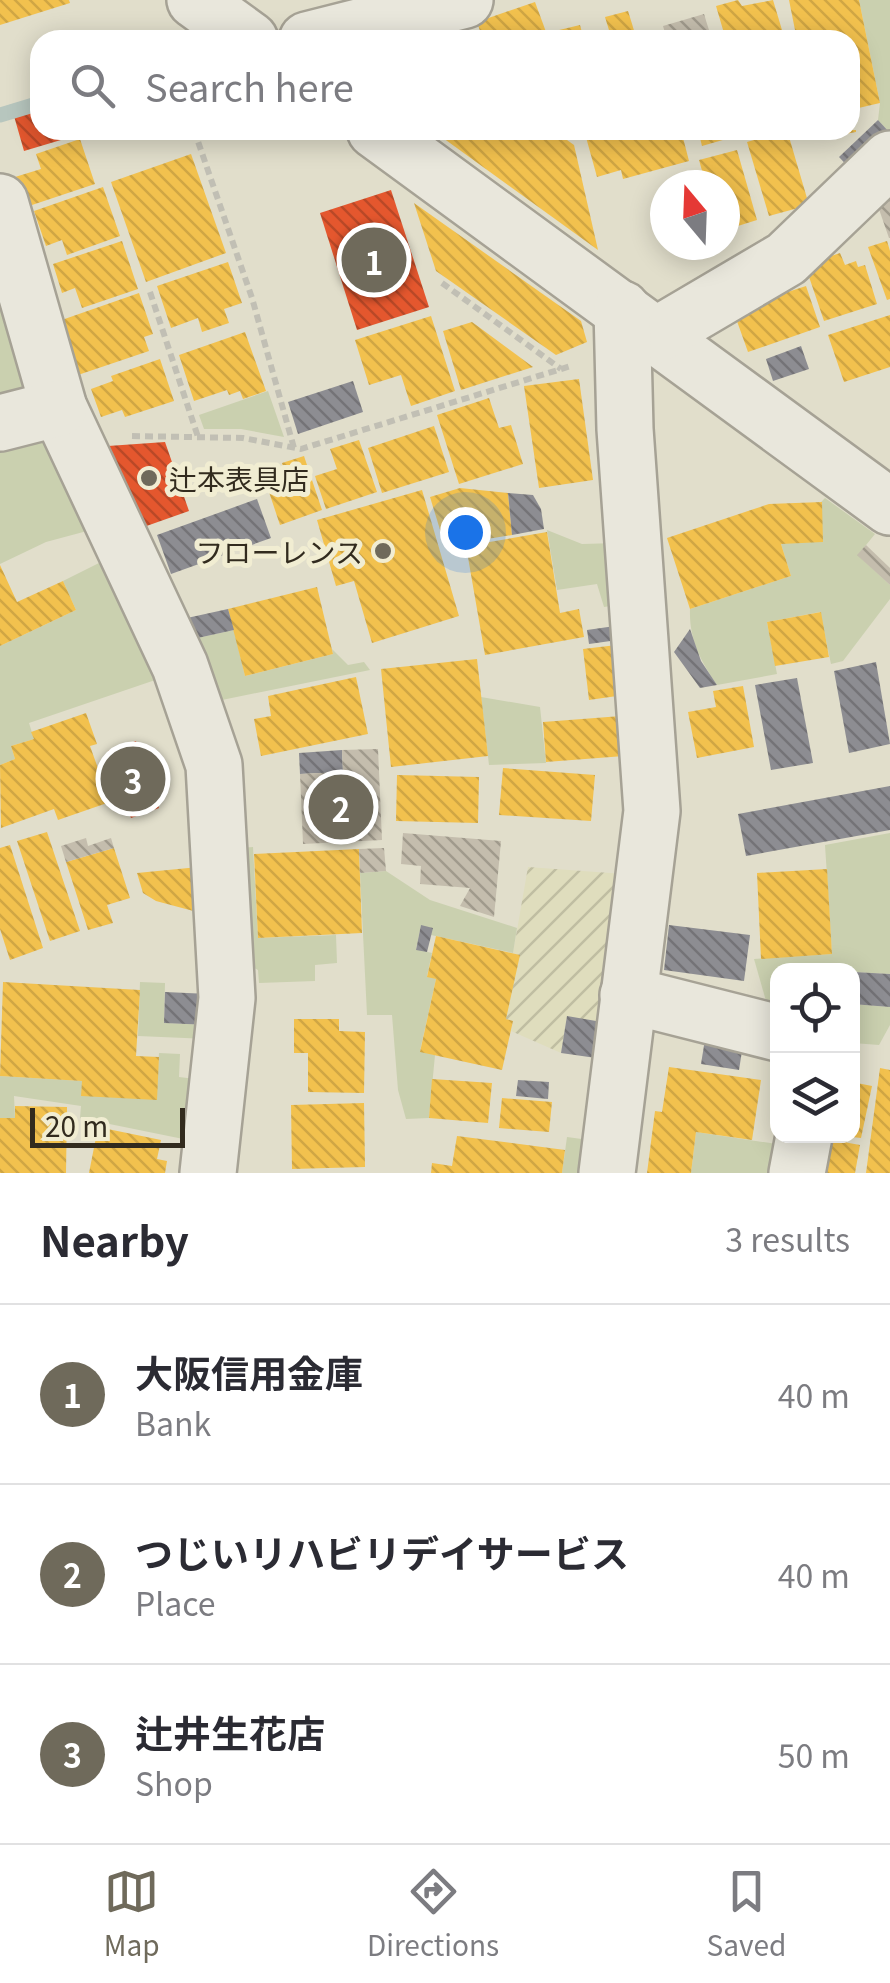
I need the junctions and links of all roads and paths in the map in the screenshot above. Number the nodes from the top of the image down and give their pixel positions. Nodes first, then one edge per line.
1 (195, 0) edge
2 (465, 0) edge
3 (236, 30) edge
4 (346, 30) edge
5 (197, 140) edge
6 (388, 140) edge
7 (890, 159) edge
8 (0, 202) edge
9 (442, 284) dead end
10 (150, 292) dead end
11 (634, 332) junction
12 (561, 369) junction
13 (65, 421) junction
14 (0, 423) edge
15 (198, 437) junction
16 (294, 448) junction
17 (879, 488) edge
18 (628, 994) junction
19 (770, 1031) edge
20 (803, 1143) edge
21 (208, 1173) edge
22 (607, 1173) edge
23 (797, 1173) edge

1 - 3 street
2 - 4 street
5 - 16 path
6 - 11 street
7 - 11 street
8 - 13 street
9 - 12 path
10 - 15 path
11 - 12 path
11 - 17 street
11 - 18 street
12 - 16 path
13 - 14 street
13 - 15 path
13 - 21 street
15 - 16 path
18 - 19 street
18 - 22 street
20 - 23 street

